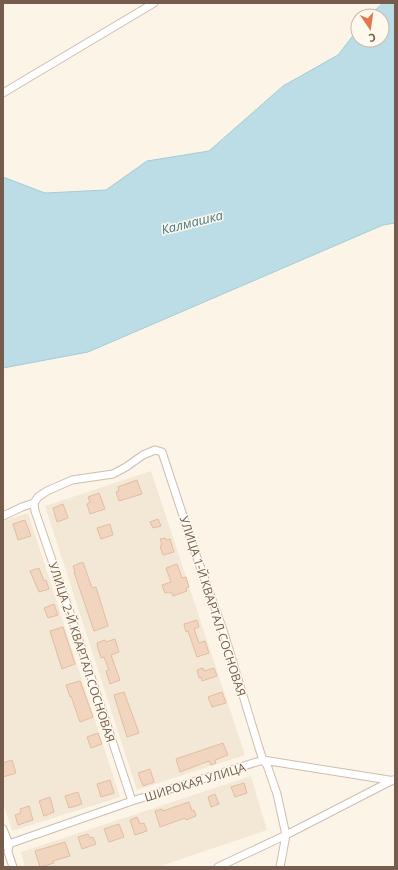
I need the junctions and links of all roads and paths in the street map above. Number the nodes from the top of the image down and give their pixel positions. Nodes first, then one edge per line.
1 (154, 3) edge
2 (3, 93) edge
3 (34, 503) junction
4 (3, 516) edge
5 (263, 760) junction
6 (394, 780) edge
7 (132, 801) junction
8 (3, 829) edge
9 (286, 835) junction
10 (6, 845) edge
11 (13, 867) edge
12 (218, 867) edge
13 (280, 867) edge

1 - 2 street
3 - 4 street
3 - 5 street, УЛИЦА 1-Й КВАРТАЛ СОСНОВАЯ
3 - 7 street, УЛИЦА 2-Й КВАРТАЛ СОСНОВАЯ
5 - 6 street, ШИРОКАЯ УЛИЦА
5 - 7 street, ШИРОКАЯ УЛИЦА
5 - 9 street, УЛИЦА 1-Й КВАРТАЛ СОСНОВАЯ
6 - 9 street
7 - 10 street, ШИРОКАЯ УЛИЦА
8 - 10 street
9 - 12 street
9 - 13 street
10 - 11 street

